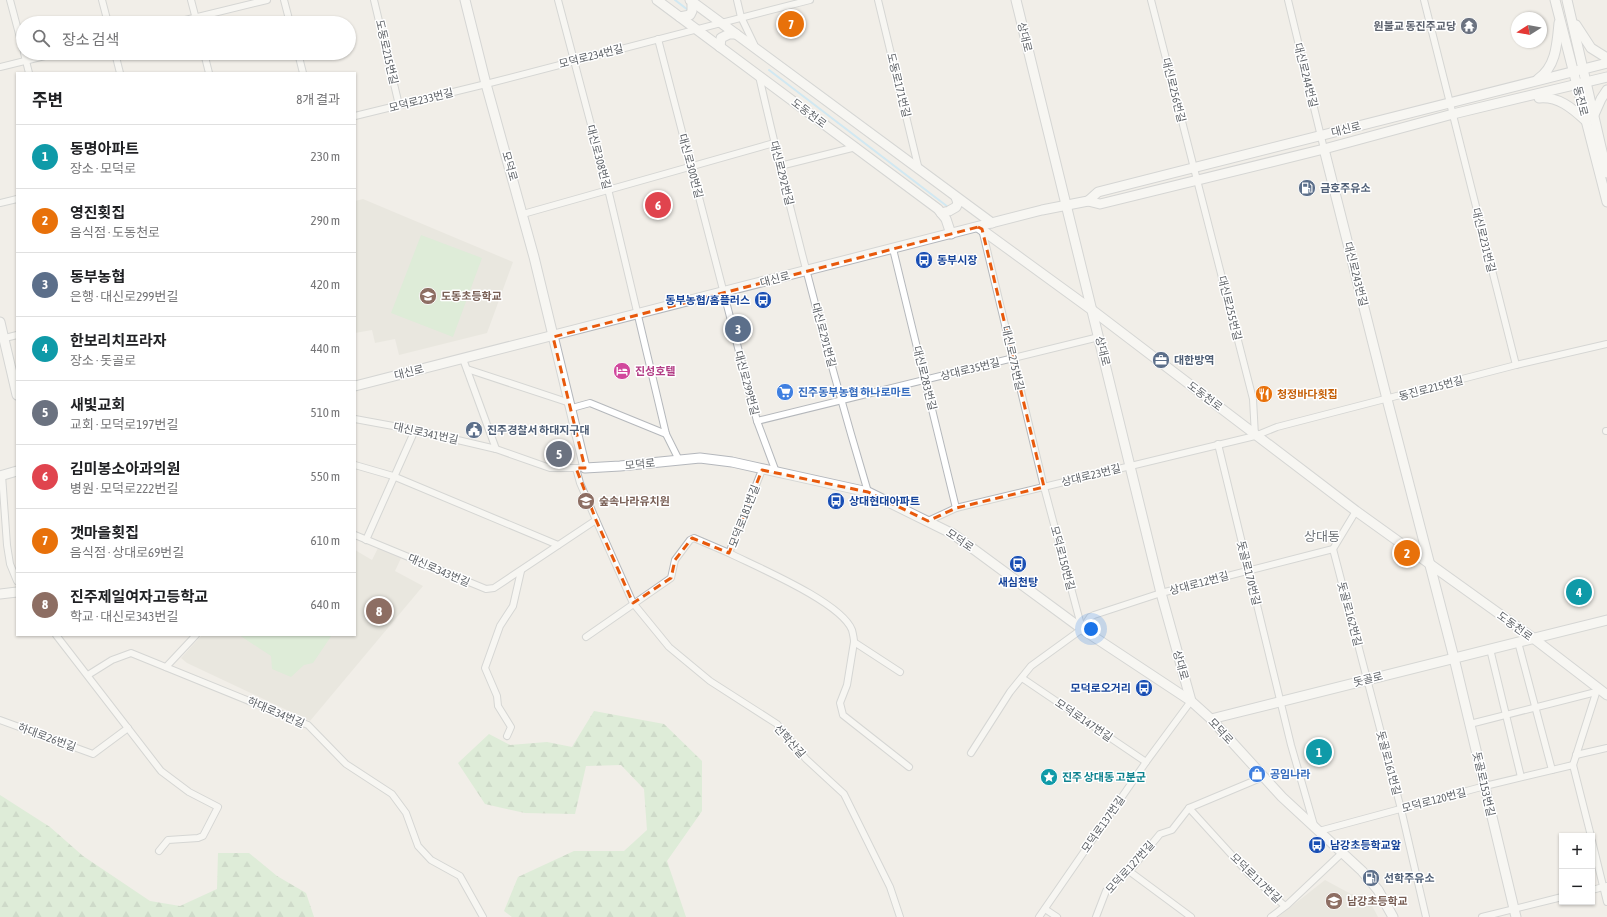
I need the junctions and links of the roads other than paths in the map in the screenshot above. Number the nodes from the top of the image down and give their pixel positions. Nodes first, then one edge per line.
1 (10, 0) edge
2 (102, 0) edge
3 (191, 0) edge
4 (268, 0) edge
5 (284, 0) edge
6 (374, 0) edge
7 (466, 0) edge
8 (558, 0) edge
9 (657, 0) edge
10 (737, 0) edge
11 (808, 0) edge
12 (878, 0) edge
13 (1016, 0) edge
14 (1151, 0) edge
15 (1288, 0) edge
16 (1424, 0) edge
17 (1555, 0) edge
18 (1567, 0) edge
19 (691, 1) edge
20 (1571, 15) junction
21 (106, 16) edge
22 (195, 16) edge
23 (210, 16) edge
24 (288, 16) edge
25 (680, 17) junction
26 (741, 17) junction
27 (1560, 18) junction
28 (720, 22) junction
29 (16, 23) edge
30 (695, 29) junction
31 (736, 34) junction
32 (658, 39) junction
33 (754, 44) dead end
34 (720, 47) junction
35 (1607, 58) edge
36 (30, 60) edge
37 (117, 60) edge
38 (206, 60) edge
39 (300, 60) edge
40 (574, 60) junction
41 (26, 61) junction
42 (1607, 63) edge
43 (0, 67) edge
44 (1578, 71) junction
45 (29, 72) edge
46 (120, 72) edge
47 (209, 72) edge
48 (303, 72) edge
49 (758, 76) junction
50 (1607, 77) edge
51 (1534, 82) junction
52 (1581, 83) junction
53 (486, 84) junction
54 (1607, 90) edge
55 (1526, 97) junction
56 (1450, 103) junction
57 (399, 105) junction
58 (1453, 114) junction
59 (356, 116) edge
60 (1590, 119) junction
61 (1321, 135) junction
62 (774, 143) junction
63 (856, 147) junction
64 (1324, 149) junction
65 (692, 166) junction
66 (780, 166) junction
67 (1194, 168) junction
68 (919, 170) junction
69 (1607, 173) edge
70 (1197, 180) junction
71 (608, 190) junction
72 (956, 197) junction
73 (16, 199) edge
74 (1088, 201) junction
75 (1607, 202) edge
76 (0, 203) edge
77 (1066, 206) junction
78 (941, 213) junction
79 (523, 214) junction
80 (992, 223) junction
81 (980, 228) junction
82 (951, 234) junction
83 (893, 249) junction
84 (806, 270) junction
85 (723, 292) junction
86 (1092, 310) junction
87 (638, 314) junction
88 (0, 322) edge
89 (16, 335) edge
90 (553, 337) junction
91 (1100, 337) junction
92 (2, 339) edge
93 (1607, 344) edge
94 (1013, 358) junction
95 (463, 359) junction
96 (1516, 365) junction
97 (467, 369) junction
98 (926, 380) junction
99 (356, 383) edge
100 (16, 391) edge
101 (1387, 399) junction
102 (841, 401) junction
103 (571, 405) junction
104 (356, 419) edge
105 (757, 421) junction
106 (415, 430) junction
107 (666, 434) junction
108 (1255, 436) junction
109 (1218, 444) junction
110 (496, 449) junction
111 (679, 460) junction
112 (356, 465) edge
113 (1130, 465) junction
114 (580, 468) junction
115 (762, 470) junction
116 (16, 472) edge
117 (776, 472) junction
118 (1, 476) edge
119 (393, 476) junction
120 (1044, 487) junction
121 (868, 492) junction
122 (956, 508) junction
123 (1356, 511) junction
124 (596, 520) junction
125 (928, 521) junction
126 (356, 535) edge
127 (366, 540) junction
128 (558, 545) junction
129 (1333, 549) junction
130 (729, 553) junction
131 (1431, 566) junction
132 (1248, 570) junction
133 (521, 571) junction
134 (16, 579) edge
135 (16, 592) edge
136 (1161, 593) junction
137 (0, 594) edge
138 (634, 603) junction
139 (1607, 620) edge
140 (1082, 629) junction
141 (57, 636) edge
142 (195, 636) edge
143 (586, 637) dead end
144 (1533, 638) junction
145 (854, 642) junction
146 (1518, 642) junction
147 (1490, 649) junction
148 (1454, 658) junction
149 (166, 667) junction
150 (900, 672) dead end
151 (88, 675) junction
152 (1022, 678) junction
153 (1367, 680) junction
154 (1597, 690) junction
155 (1607, 695) edge
156 (1281, 701) junction
157 (1191, 702) junction
158 (1536, 707) junction
159 (1506, 714) junction
160 (1211, 718) junction
161 (0, 720) edge
162 (1470, 724) junction
163 (128, 728) junction
164 (508, 736) dead end
165 (1607, 748) edge
166 (971, 753) dead end
167 (1576, 756) junction
168 (1146, 762) junction
169 (1573, 765) junction
170 (909, 767) dead end
171 (1552, 770) junction
172 (1263, 777) junction
173 (1521, 777) junction
174 (1485, 786) junction
175 (1189, 808) junction
176 (1401, 809) junction
177 (1317, 829) junction
178 (1590, 833) edge
179 (160, 851) dead end
180 (1595, 852) edge
181 (1342, 853) junction
182 (1129, 871) junction
183 (1605, 887) edge
184 (1595, 889) edge
185 (1559, 898) edge
186 (1607, 902) edge
187 (1285, 906) junction
188 (1045, 909) junction
189 (1515, 913) edge
190 (483, 917) edge
191 (900, 917) edge
192 (1039, 917) edge
193 (1057, 917) edge
194 (1096, 917) edge
195 (1191, 917) edge
196 (1271, 917) edge
197 (1393, 917) edge
198 (1426, 917) edge
199 (1482, 917) edge

1 - 29 street
2 - 21 street
3 - 22 street
4 - 23 street
5 - 24 street
6 - 57 street, 도동로215번길
7 - 53 street, 모덕로
8 - 40 street, 대신로308번길
9 - 25 street, 도동천로
10 - 26 street
11 - 26 street, 모덕로234번길
12 - 68 street, 도동로171번길
13 - 77 street, 상대로
14 - 67 street, 대신로256번길
15 - 61 street, 대신로244번길
16 - 56 street, 대신로231번길
17 - 27 street, 동진로
18 - 20 street, 동진로
19 - 25 street
19 - 28 street, 도동천로
20 - 35 street
20 - 44 street, 동진로
25 - 30 street, 도동천로
26 - 28 street, 모덕로234번길
26 - 33 street
27 - 44 street, 동진로
27 - 51 street
28 - 30 street, 모덕로234번길
28 - 31 street, 도동천로
30 - 32 street, 모덕로234번길
30 - 34 street, 도동천로
31 - 34 street
31 - 68 street, 도동천로
32 - 40 street, 모덕로234번길
32 - 65 street, 대신로300번길
34 - 49 street, 도동천로
36 - 41 street
37 - 46 street
38 - 47 street
39 - 48 street
40 - 53 street, 모덕로234번길
40 - 71 street, 대신로308번길
41 - 43 street
41 - 45 street
42 - 44 street, 대신로
44 - 51 street, 대신로
44 - 52 street, 동진로
49 - 62 street, 대신로292번길
49 - 63 street, 도동천로
50 - 52 street, 대신로
51 - 56 street, 대신로
52 - 55 street, 대신로
52 - 60 street, 동진로
53 - 57 street, 모덕로233번길
53 - 79 street, 모덕로
54 - 60 street
55 - 58 street, 대신로
55 - 60 street
56 - 58 street, 대신로231번길
56 - 61 street, 대신로
57 - 59 street, 모덕로233번길
58 - 64 street, 대신로
58 - 96 street, 대신로231번길
60 - 69 street, 동진로
60 - 75 street, 동진로
61 - 64 street, 대신로244번길
61 - 67 street, 대신로
62 - 65 street
62 - 66 street, 대신로292번길
63 - 66 street
63 - 78 street, 도동천로
64 - 70 street, 대신로
64 - 101 street, 대신로243번길
65 - 71 street
65 - 85 street, 대신로300번길
66 - 84 street, 대신로292번길
67 - 70 street, 대신로256번길
67 - 74 street, 대신로
68 - 72 street, 도동천로
70 - 74 street, 대신로
70 - 108 street, 대신로255번길
71 - 79 street
71 - 87 street, 대신로308번길
72 - 78 street
72 - 80 street, 도동천로
73 - 76 street
74 - 77 street, 대신로
77 - 80 street, 대신로
77 - 86 street, 상대로
78 - 82 street, 도동천로
79 - 90 street, 모덕로
80 - 81 street, 대신로
81 - 82 street, 대신로
81 - 86 street, 도동천로
81 - 94 street, 대신로275번길
82 - 83 street, 대신로
83 - 84 street, 대신로
83 - 98 street, 대신로283번길
84 - 85 street, 대신로
84 - 102 street, 대신로291번길
85 - 87 street, 대신로
85 - 105 street, 대신로299번길
86 - 91 street, 상대로
86 - 108 street, 도동천로
87 - 90 street, 대신로
87 - 107 street, 대신로308번길
88 - 92 street
89 - 92 street
90 - 95 street, 대신로
90 - 103 street, 모덕로
91 - 94 street, 상대로35번길
91 - 113 street, 상대로
92 - 100 street
93 - 96 street, 동진로215번길
94 - 98 street, 상대로35번길
94 - 120 street, 대신로275번길
95 - 97 street
95 - 99 street, 대신로
96 - 101 street, 동진로215번길
97 - 103 street
97 - 110 street
98 - 102 street, 상대로35번길
98 - 122 street, 대신로283번길
101 - 108 street, 동진로215번길
101 - 131 street
102 - 105 street, 상대로35번길
102 - 121 street, 대신로291번길
103 - 107 street
103 - 114 street, 모덕로
104 - 106 street, 대신로341번길
105 - 117 street, 대신로299번길
106 - 110 street, 대신로341번길
106 - 119 street
107 - 111 street, 대신로308번길
108 - 109 street, 상대로23번길
108 - 123 street, 도동천로
109 - 113 street, 상대로23번길
109 - 132 street, 돗골로170번길
110 - 114 street, 대신로341번길
111 - 114 street, 모덕로
111 - 115 street, 모덕로
112 - 119 street
113 - 120 street, 상대로23번길
113 - 136 street, 상대로
114 - 124 street, 선학산길
115 - 117 street, 모덕로
115 - 130 street, 모덕로181번길
116 - 118 street
117 - 121 street, 모덕로
118 - 134 street
119 - 127 street
119 - 128 street
120 - 122 street, 상대로23번길
120 - 140 street, 모덕로150번길
121 - 125 street, 모덕로
122 - 125 street, 상대로23번길
123 - 129 street
123 - 131 street, 도동천로
124 - 128 street, 대신로343번길
124 - 138 street, 선학산길
125 - 140 street, 모덕로
126 - 127 street, 대신로343번길
127 - 133 street, 대신로343번길
128 - 133 street, 대신로343번길
129 - 132 street, 상대로12번길
129 - 153 street, 돗골로162번길
130 - 138 street, 모덕로181번길
130 - 145 street
131 - 144 street, 도동천로
131 - 148 street
132 - 136 street, 상대로12번길
132 - 156 street, 돗골로170번길
133 - 164 street
135 - 137 street
136 - 140 street, 상대로12번길
136 - 157 street, 상대로
138 - 143 street
138 - 191 street, 선학산길
139 - 144 street, 돗골로
140 - 152 street
140 - 157 street, 모덕로
141 - 151 street
142 - 149 street
144 - 146 street, 돗골로
144 - 154 street, 도동천로
145 - 150 street
145 - 170 street
146 - 147 street, 돗골로
146 - 158 street
147 - 148 street, 돗골로
147 - 159 street
148 - 153 street, 돗골로
148 - 162 street, 돗골로153번길
149 - 151 street, 하대로34번길
149 - 190 street, 하대로34번길
151 - 163 street
152 - 166 street
152 - 168 street, 모덕로147번길
153 - 156 street, 돗골로
153 - 176 street, 돗골로161번길
154 - 155 street, 도동천로
154 - 158 street
154 - 167 street
156 - 160 street, 돗골로
156 - 177 street
157 - 160 street, 모덕로
157 - 168 street, 모덕로137번길
158 - 159 street
158 - 171 street
159 - 162 street
159 - 173 street
160 - 172 street, 모덕로
161 - 163 street, 하대로26번길
162 - 174 street, 돗골로153번길
163 - 179 street
165 - 167 street
167 - 169 street
168 - 188 street, 모덕로137번길
169 - 171 street, 모덕로120번길
169 - 178 street
171 - 173 street, 모덕로120번길
172 - 175 street, 모덕로127번길
172 - 177 street, 모덕로
173 - 174 street, 모덕로120번길
174 - 176 street, 모덕로120번길
174 - 189 street, 돗골로153번길
175 - 182 street, 모덕로127번길
175 - 187 street, 모덕로117번길
176 - 177 street, 모덕로120번길
176 - 198 street, 돗골로161번길
177 - 181 street, 모덕로
180 - 183 street
181 - 187 street, 모덕로117번길
181 - 197 street, 모덕로
182 - 194 street, 모덕로127번길
182 - 195 street
183 - 184 street
183 - 186 street
185 - 189 street
187 - 196 street, 모덕로117번길
188 - 192 street
188 - 193 street
189 - 199 street

